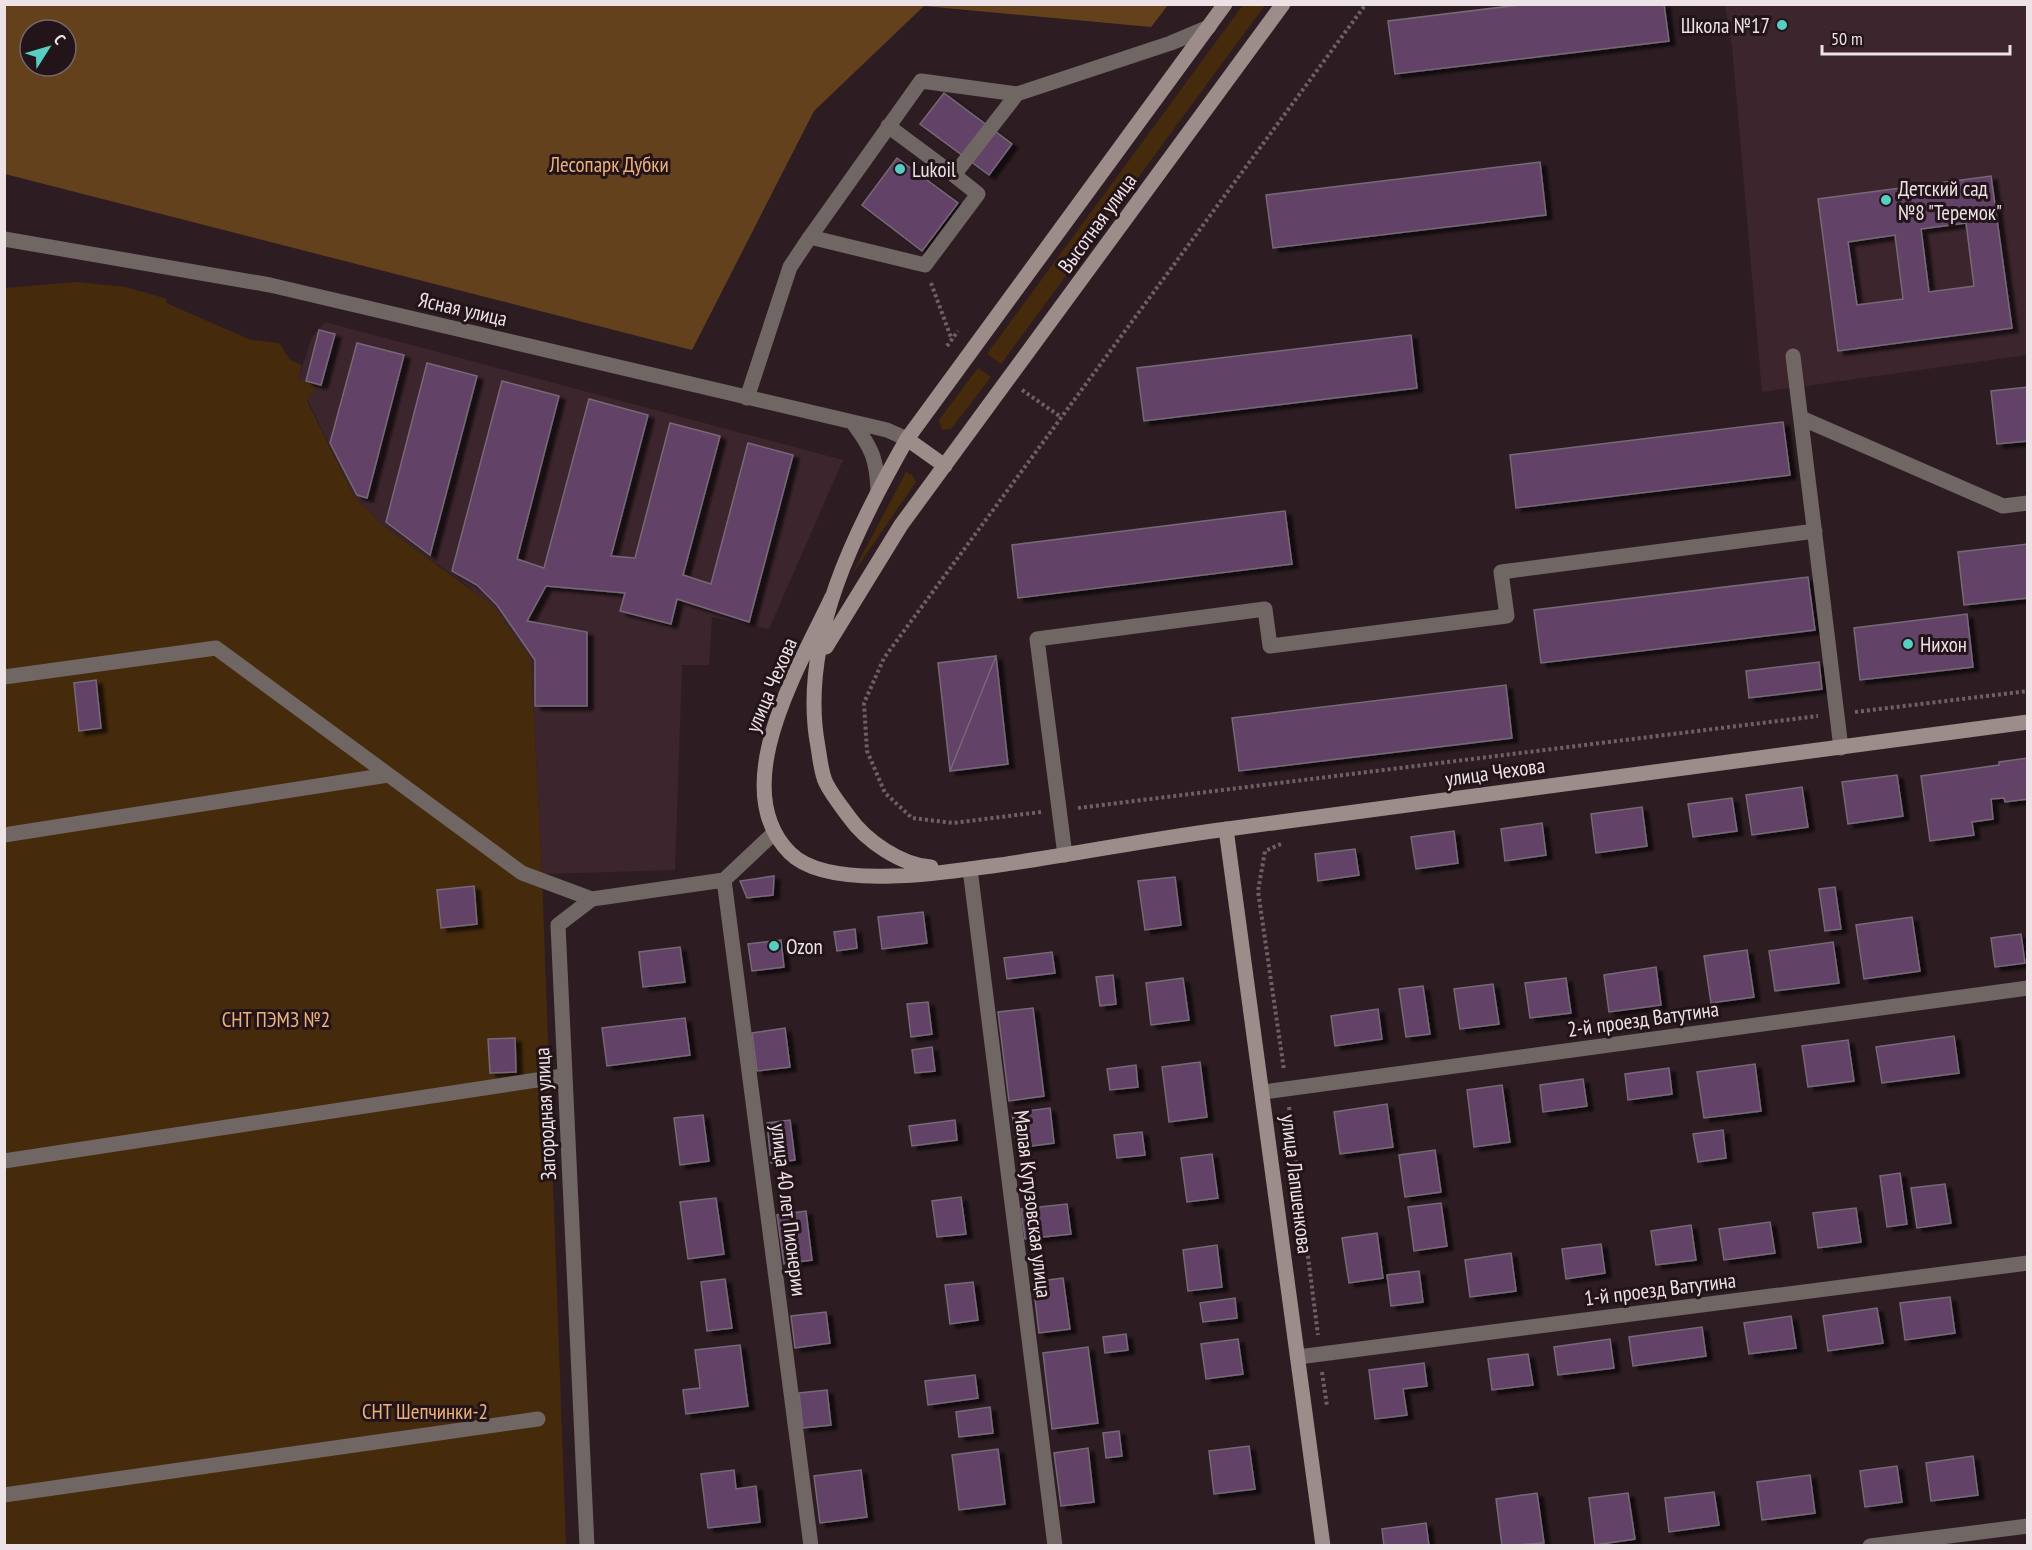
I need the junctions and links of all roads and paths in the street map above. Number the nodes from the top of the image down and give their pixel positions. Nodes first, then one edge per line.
1 (1225, 4) edge
2 (1283, 4) edge
3 (1366, 4) edge
4 (1209, 27) junction
5 (1017, 94) junction
6 (888, 126) junction
7 (954, 175) junction
8 (810, 237) junction
9 (4, 239) edge
10 (925, 265) junction
11 (952, 340) dead end
12 (1793, 356) dead end
13 (747, 398) junction
14 (1801, 418) junction
15 (853, 423) junction
16 (907, 439) junction
17 (945, 466) junction
18 (878, 491) junction
19 (2028, 503) edge
20 (1815, 531) junction
21 (832, 597) junction
22 (819, 660) junction
23 (4, 677) edge
24 (2028, 691) edge
25 (1837, 714) junction
26 (2028, 722) edge
27 (1841, 748) junction
28 (388, 775) junction
29 (1059, 810) junction
30 (1226, 829) junction
31 (774, 833) junction
32 (4, 835) edge
33 (1291, 839) dead end
34 (1065, 855) junction
35 (969, 869) junction
36 (724, 880) junction
37 (592, 899) junction
38 (2028, 988) edge
39 (563, 1076) junction
40 (1286, 1088) junction
41 (1263, 1092) junction
42 (4, 1161) edge
43 (2028, 1263) edge
44 (1320, 1354) junction
45 (1298, 1357) junction
46 (1327, 1410) dead end
47 (538, 1419) dead end
48 (4, 1495) edge
49 (2028, 1526) edge
50 (587, 1545) edge
51 (811, 1545) edge
52 (1055, 1545) edge
53 (1323, 1545) edge
54 (1870, 1545) edge

1 - 4 street, Высотная улица
2 - 17 street, Высотная улица
3 - 29 path
4 - 5 street
4 - 16 street, Высотная улица
5 - 6 street
5 - 7 street
6 - 7 street
6 - 8 street
7 - 10 street
8 - 10 street
8 - 13 street
9 - 13 street, Ясная улица
10 - 11 path
12 - 14 street
13 - 15 street, Ясная улица
14 - 19 street
14 - 20 street
15 - 16 street, Ясная улица
15 - 18 street
16 - 17 street
16 - 18 street, Высотная улица
17 - 22 street, Высотная улица
18 - 21 street, Высотная улица
20 - 25 street
20 - 29 street
21 - 22 street, Высотная улица
21 - 31 street, улица Чехова
22 - 35 street, улица Чехова
23 - 28 street
24 - 25 path
25 - 27 street
25 - 29 path
26 - 27 street, улица Чехова
27 - 30 street, улица Чехова
28 - 32 street
28 - 37 street
29 - 34 street
30 - 34 street, улица Чехова
30 - 41 street, улица Лапшенкова
31 - 35 street, улица Чехова
31 - 36 street
33 - 40 path
34 - 35 street, улица Чехова
35 - 52 street, Малая Кутузовская улица
36 - 37 street, Загородная улица
36 - 51 street, улица 40 лет Пионерии
37 - 39 street, Загородная улица
38 - 40 street, 2-й проезд Ватутина
39 - 42 street
39 - 50 street, Загородная улица
40 - 41 street, 2-й проезд Ватутина
40 - 44 path
41 - 45 street, улица Лапшенкова
43 - 44 street, 1-й проезд Ватутина
44 - 45 street, 1-й проезд Ватутина
44 - 46 path
45 - 53 street, улица Лапшенкова
47 - 48 street
49 - 54 street

